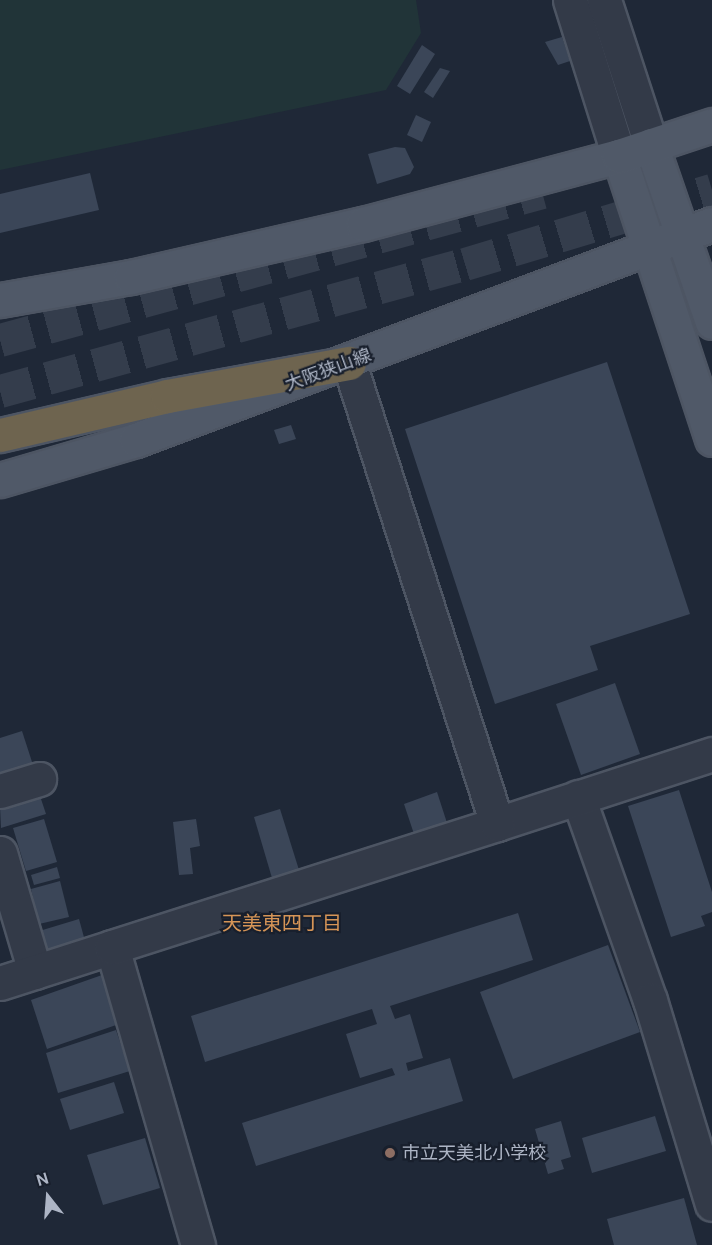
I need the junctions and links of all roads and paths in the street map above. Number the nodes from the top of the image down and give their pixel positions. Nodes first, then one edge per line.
1 (570, 0) edge
2 (604, 0) edge
3 (712, 125) edge
4 (651, 145) junction
5 (619, 156) junction
6 (698, 230) edge
7 (652, 248) junction
8 (0, 300) edge
9 (712, 322) edge
10 (349, 363) junction
11 (0, 435) edge
12 (712, 439) edge
13 (0, 480) edge
14 (712, 754) edge
15 (39, 779) dead end
16 (0, 790) edge
17 (578, 797) junction
18 (497, 824) junction
19 (0, 853) edge
20 (112, 947) junction
21 (35, 972) junction
22 (0, 983) edge
23 (712, 1204) edge
24 (198, 1245) edge

1 - 5 street
2 - 4 street
3 - 4 main road
4 - 5 main road
4 - 6 main road
5 - 7 main road
5 - 8 main road
6 - 7 main road, 大阪狭山線
6 - 9 main road
7 - 10 main road, 大阪狭山線
7 - 12 main road
10 - 11 highway
10 - 13 main road, 大阪狭山線
10 - 18 street
14 - 17 street
15 - 16 street
17 - 18 street
17 - 23 street
18 - 20 street
19 - 21 street
20 - 21 street
20 - 24 street
21 - 22 street

